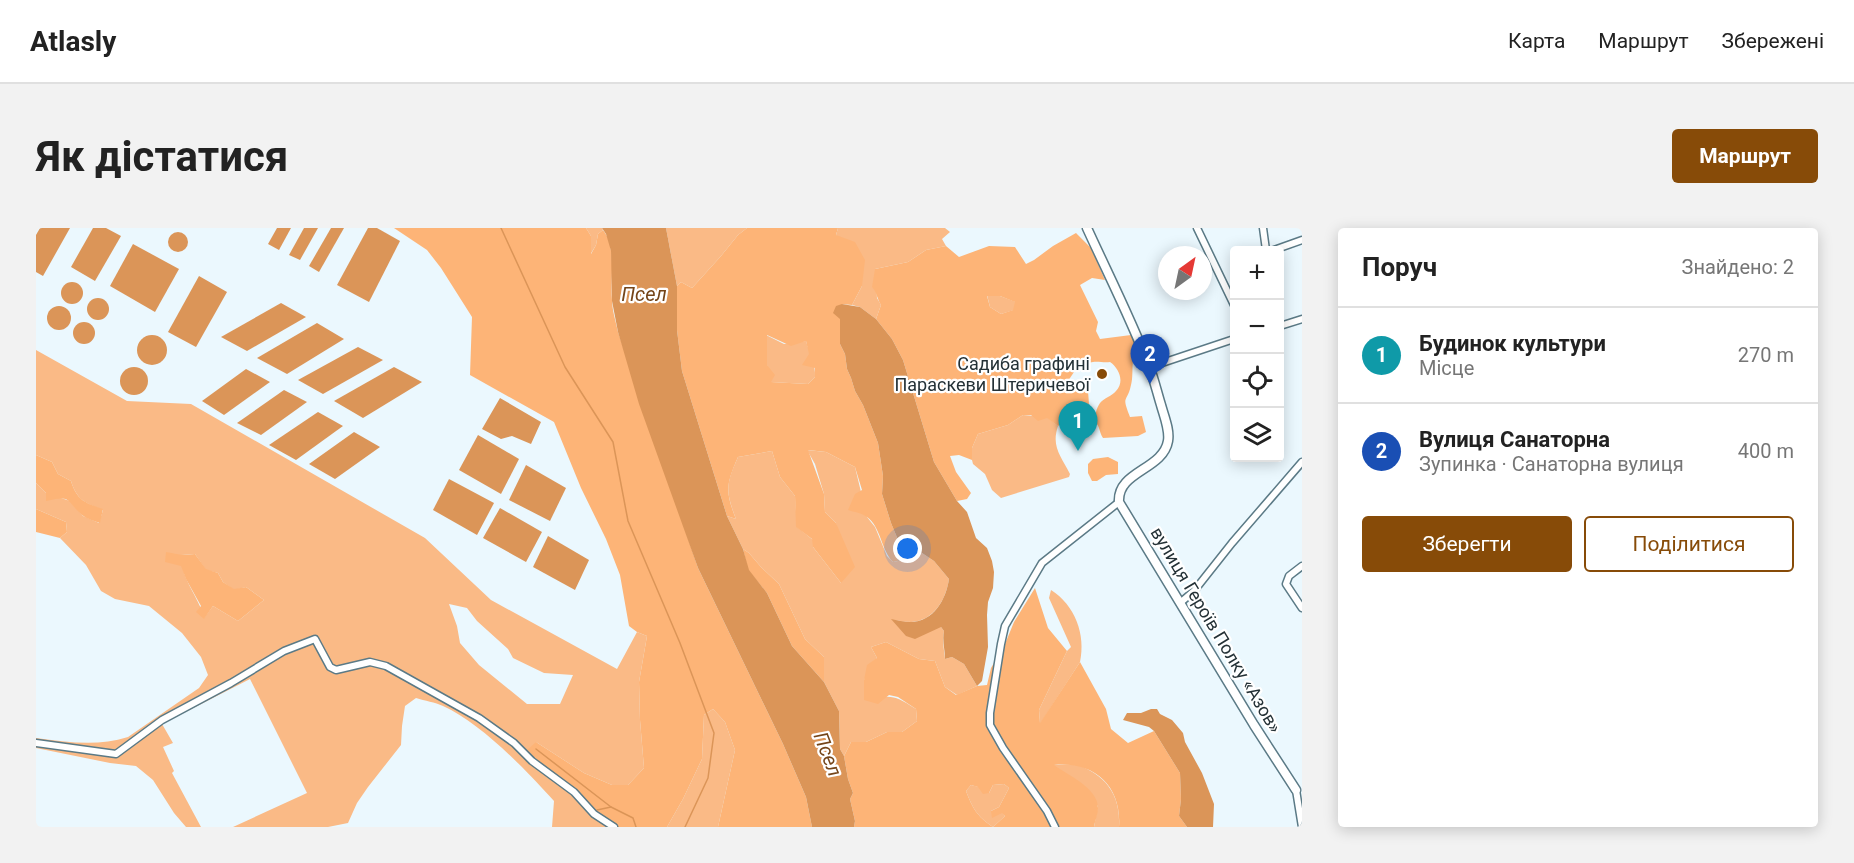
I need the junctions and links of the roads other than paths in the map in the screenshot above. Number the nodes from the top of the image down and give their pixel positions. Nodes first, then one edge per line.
1 (1087, 228) edge
2 (1197, 228) edge
3 (1263, 228) edge
4 (1302, 240) edge
5 (1265, 246) edge
6 (1284, 246) edge
7 (1232, 300) edge
8 (1302, 319) edge
9 (1284, 325) edge
10 (1230, 340) edge
11 (1150, 367) junction
12 (1302, 462) edge
13 (1119, 502) junction
14 (1302, 566) edge
15 (1180, 603) junction
16 (1302, 608) edge
17 (36, 744) edge
18 (1299, 793) edge
19 (614, 827) edge
20 (1055, 827) edge
21 (1302, 827) edge

1 - 11 main road
2 - 7 street
3 - 5 street
4 - 6 street
8 - 9 street
10 - 11 street
11 - 13 main road
12 - 15 street
13 - 15 main road, вулиця Героїв Полку «Азов»
13 - 20 street
14 - 16 street
15 - 18 main road, вулиця Героїв Полку «Азов»
17 - 19 street
18 - 21 street, вулиця Героїв Полку «Азов»

